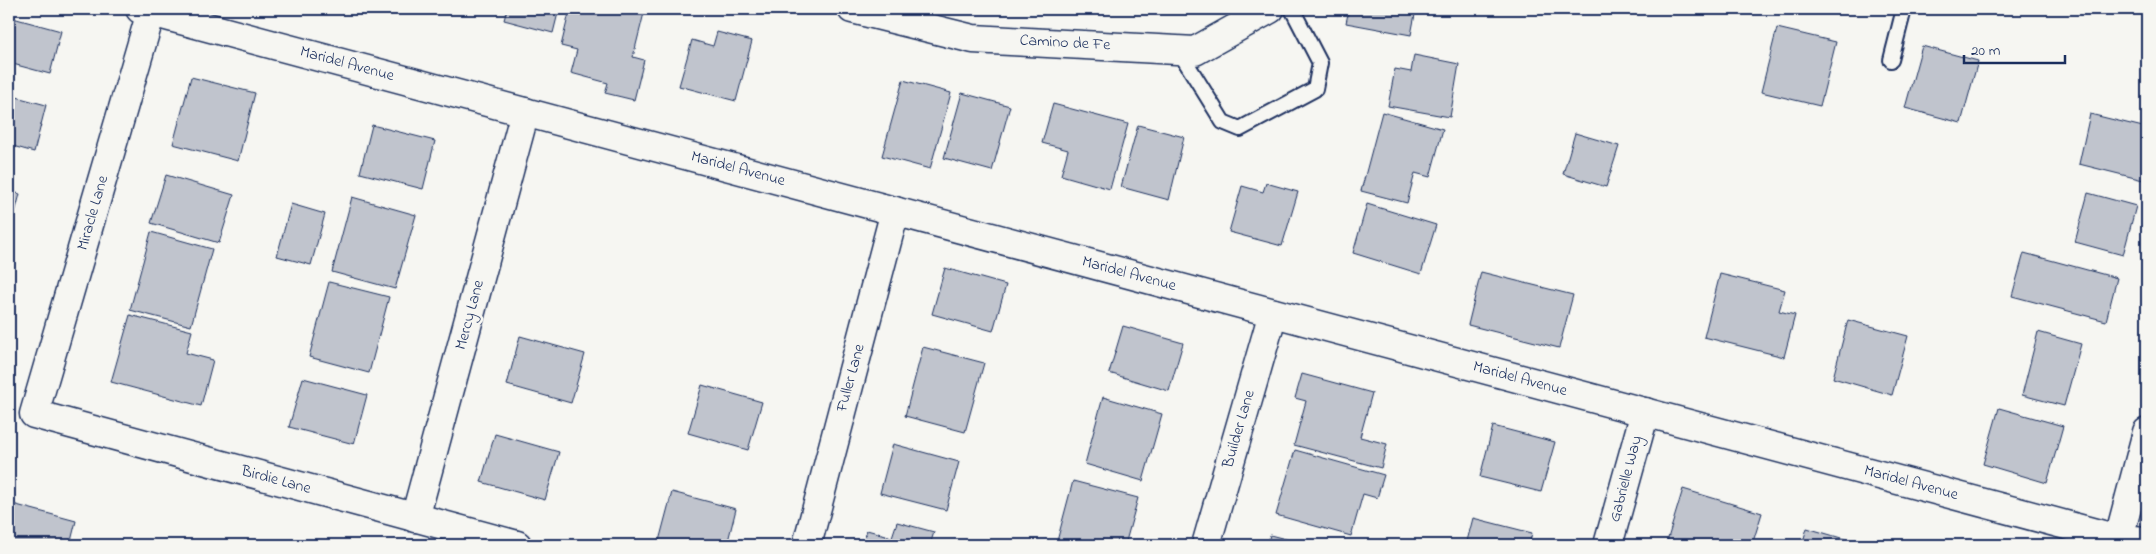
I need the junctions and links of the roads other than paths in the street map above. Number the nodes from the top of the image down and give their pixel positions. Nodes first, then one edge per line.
1 (852, 9) edge
2 (1270, 9) edge
3 (1292, 9) edge
4 (1904, 9) edge
5 (146, 10) edge
6 (1179, 50) junction
7 (1891, 60) dead end
8 (525, 112) junction
9 (894, 211) junction
10 (1273, 313) junction
11 (1645, 412) junction
12 (34, 414) joint
13 (2147, 432) edge
14 (415, 518) junction
15 (2147, 541) edge
16 (2118, 542) edge
17 (517, 545) edge
18 (807, 545) edge
19 (1206, 545) edge
20 (1608, 545) edge

1 - 6 street, Camino de Fe
2 - 6 street, Camino de Fe
3 - 6 lane
4 - 7 lane
5 - 8 street, Maridel Avenue
5 - 12 street, Miracle Lane
8 - 9 street, Maridel Avenue
8 - 14 street, Mercy Lane
9 - 10 street, Maridel Avenue
9 - 18 street, Fuller Lane
10 - 11 street, Maridel Avenue
10 - 19 street, Builder Lane
11 - 16 street, Maridel Avenue
11 - 20 street, Gabrielle Way
12 - 14 street, Birdie Lane
13 - 16 street
14 - 17 street, Birdie Lane
15 - 16 street, Maridel Avenue

